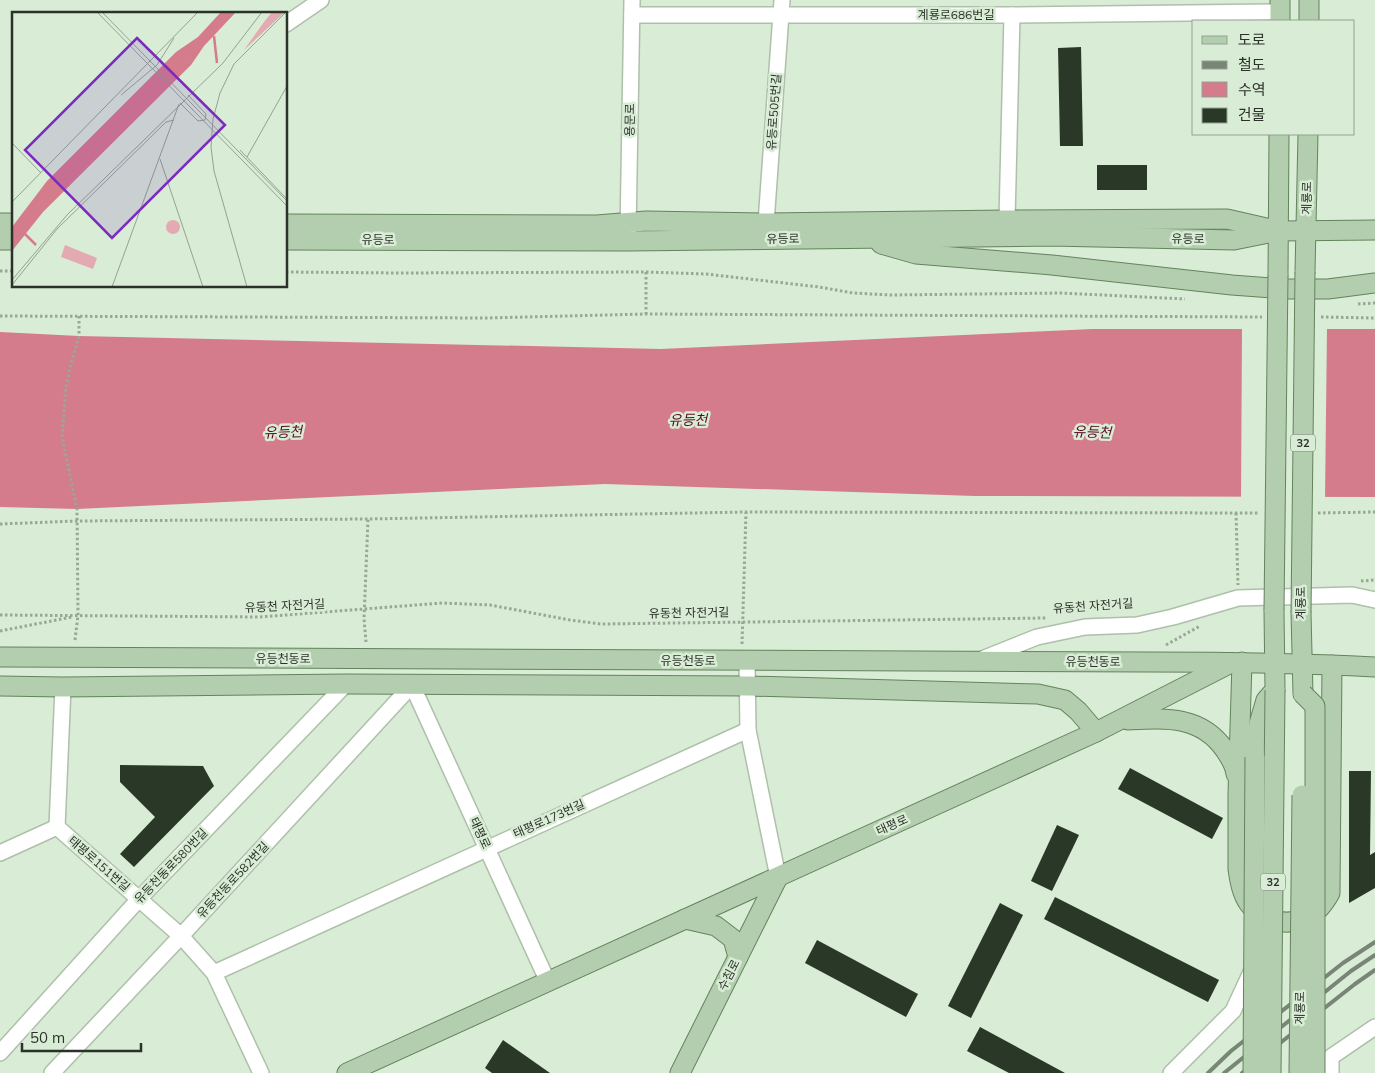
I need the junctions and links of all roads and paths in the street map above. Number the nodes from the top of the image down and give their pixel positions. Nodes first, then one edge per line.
1 (321, 0) edge
2 (1310, 0) edge
3 (632, 7) edge
4 (782, 7) edge
5 (1280, 11) edge
6 (1012, 15) junction
7 (1309, 20) edge
8 (288, 23) edge
9 (1279, 135) edge
10 (1308, 135) edge
11 (1007, 220) junction
12 (629, 222) junction
13 (766, 223) junction
14 (288, 224) edge
15 (1375, 230) edge
16 (1279, 231) junction
17 (1307, 231) junction
18 (860, 239) junction
19 (288, 240) edge
20 (628, 241) junction
21 (288, 272) edge
22 (646, 272) junction
23 (1375, 283) edge
24 (1190, 299) dead end
25 (1375, 303) edge
26 (1354, 304) dead end
27 (646, 314) junction
28 (79, 315) junction
29 (0, 316) edge
30 (1266, 317) dead end
31 (1316, 317) dead end
32 (1375, 318) edge
33 (746, 512) junction
34 (1375, 512) edge
35 (1236, 513) junction
36 (1266, 513) dead end
37 (1316, 513) dead end
38 (368, 519) junction
39 (77, 521) junction
40 (0, 524) edge
41 (1359, 580) dead end
42 (1375, 580) edge
43 (1238, 584) junction
44 (1246, 584) dead end
45 (1229, 587) dead end
46 (1375, 600) edge
47 (365, 610) junction
48 (0, 615) edge
49 (78, 615) junction
50 (1054, 618) dead end
51 (742, 621) junction
52 (76, 628) dead end
53 (0, 631) edge
54 (366, 642) dead end
55 (745, 653) junction
56 (0, 657) edge
57 (976, 662) junction
58 (1237, 662) junction
59 (1274, 662) junction
60 (1303, 663) junction
61 (1332, 665) junction
62 (1375, 667) edge
63 (346, 684) junction
64 (412, 685) junction
65 (0, 686) edge
66 (749, 686) junction
67 (62, 687) junction
68 (1275, 690) junction
69 (1303, 694) junction
70 (1121, 720) junction
71 (748, 730) junction
72 (1096, 732) junction
73 (1238, 794) junction
74 (57, 827) junction
75 (487, 848) junction
76 (0, 853) edge
77 (778, 877) junction
78 (140, 898) junction
79 (685, 919) junction
80 (1274, 921) junction
81 (181, 936) junction
82 (738, 957) junction
83 (214, 973) junction
84 (548, 982) junction
85 (1375, 1027) edge
86 (0, 1053) edge
87 (52, 1073) edge
88 (261, 1073) edge
89 (347, 1073) edge
90 (680, 1073) edge
91 (1171, 1073) edge
92 (1253, 1073) edge
93 (1271, 1073) edge
94 (1299, 1073) edge
95 (1315, 1073) edge
96 (1331, 1073) edge

1 - 8 street
2 - 7 main road
3 - 4 street, 계룡로686번길
3 - 12 street, 용문로
4 - 6 street, 계룡로686번길
4 - 13 street, 유등로505번길
5 - 6 street, 계룡로686번길
6 - 11 street
9 - 16 main road, 32
10 - 17 main road, 계룡로 / 32
11 - 13 main road, 유등로
11 - 16 main road, 유등로
12 - 13 main road, 유등로
12 - 14 main road, 유등로
12 - 20 street, 용문로
15 - 17 main road, 유등로
16 - 17 main road, 유등로
16 - 18 main road, 유등로
16 - 59 main road, 32, bridge
17 - 60 main road, 계룡로 / 32, bridge
18 - 20 main road, 유등로
18 - 23 main road
19 - 20 main road, 유등로
21 - 22 path
22 - 24 path
22 - 27 path
25 - 26 path
27 - 28 path
27 - 30 path
28 - 29 path
28 - 39 path
31 - 32 path
33 - 35 path
33 - 38 path
33 - 51 path
34 - 37 path
35 - 36 path
35 - 43 path
38 - 39 path
38 - 47 path
39 - 40 path
39 - 49 path
41 - 42 path
43 - 44 path
43 - 45 path
46 - 57 street
47 - 49 path, 유동천 자전거길
47 - 51 path, 유동천 자전거길
47 - 54 path
48 - 49 path, 유동천 자전거길
49 - 52 path
49 - 53 path
50 - 51 path, 유동천 자전거길
51 - 55 path
55 - 56 main road, 유등천동로
55 - 57 main road, 유등천동로
55 - 66 street
57 - 58 main road, 유등천동로
58 - 59 main road, 유등천동로
58 - 70 main road, 태평로
58 - 73 main road
59 - 60 main road, 유등천동로
59 - 68 main road, 32
60 - 61 main road, 유등천동로
60 - 69 main road, 계룡로 / 32
61 - 62 main road, 유등천동로
61 - 80 main road
63 - 64 main road, 유등천동로
63 - 67 main road, 유등천동로
63 - 78 street, 유등천동로580번길
64 - 66 main road, 유등천동로
64 - 75 street, 태평로
64 - 81 street, 유등천동로582번길
65 - 67 main road, 유등천동로
66 - 71 street
66 - 72 main road, 유등천동로
67 - 74 street
68 - 92 main road, bridge
68 - 93 main road, 32, bridge
69 - 94 main road, 계룡로 / 32, bridge
69 - 95 main road, bridge
70 - 72 main road, 태평로
70 - 73 main road
71 - 75 street, 태평로173번길
71 - 77 street
72 - 77 main road, 태평로
73 - 80 main road
74 - 76 street, 태평로151번길
74 - 78 street, 태평로151번길
75 - 83 street, 태평로173번길
75 - 84 street, 태평로
77 - 79 main road, 태평로
77 - 82 main road, 수침로
78 - 81 street, 태평로151번길
78 - 86 street, 유등천동로580번길
79 - 82 main road
79 - 84 main road, 태평로
80 - 91 street
81 - 83 street, 태평로151번길
81 - 87 street, 유등천동로582번길
82 - 90 main road, 수침로
83 - 88 street, 태평로151번길
84 - 89 main road, 태평로
85 - 96 street

